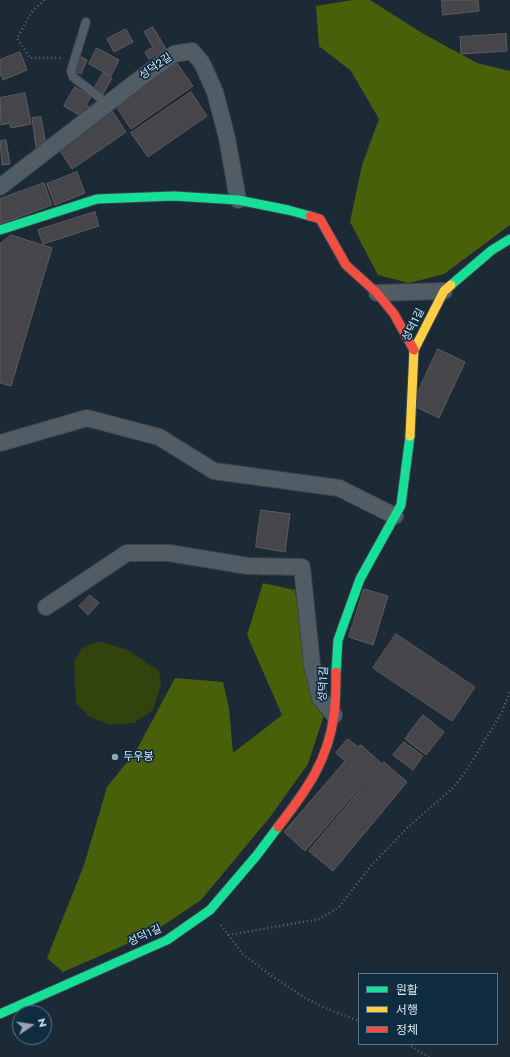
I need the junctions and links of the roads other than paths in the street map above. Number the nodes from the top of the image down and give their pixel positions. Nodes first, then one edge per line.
1 (86, 22) dead end
2 (108, 104) junction
3 (0, 187) edge
4 (238, 200) junction
5 (0, 230) edge
6 (510, 239) edge
7 (444, 291) junction
8 (377, 293) junction
9 (414, 350) junction
10 (0, 443) edge
11 (395, 516) junction
12 (46, 607) dead end
13 (334, 715) junction
14 (0, 1014) edge

1 - 2 lane
2 - 3 street, 성덕2길
2 - 4 street, 성덕2길
4 - 5 street
4 - 8 street
6 - 7 street, 성덕1길
7 - 8 street
7 - 9 street, 성덕1길
8 - 9 street
9 - 11 street, 성덕1길
10 - 11 street
11 - 13 street, 성덕1길
12 - 13 street
13 - 14 street, 성덕1길

